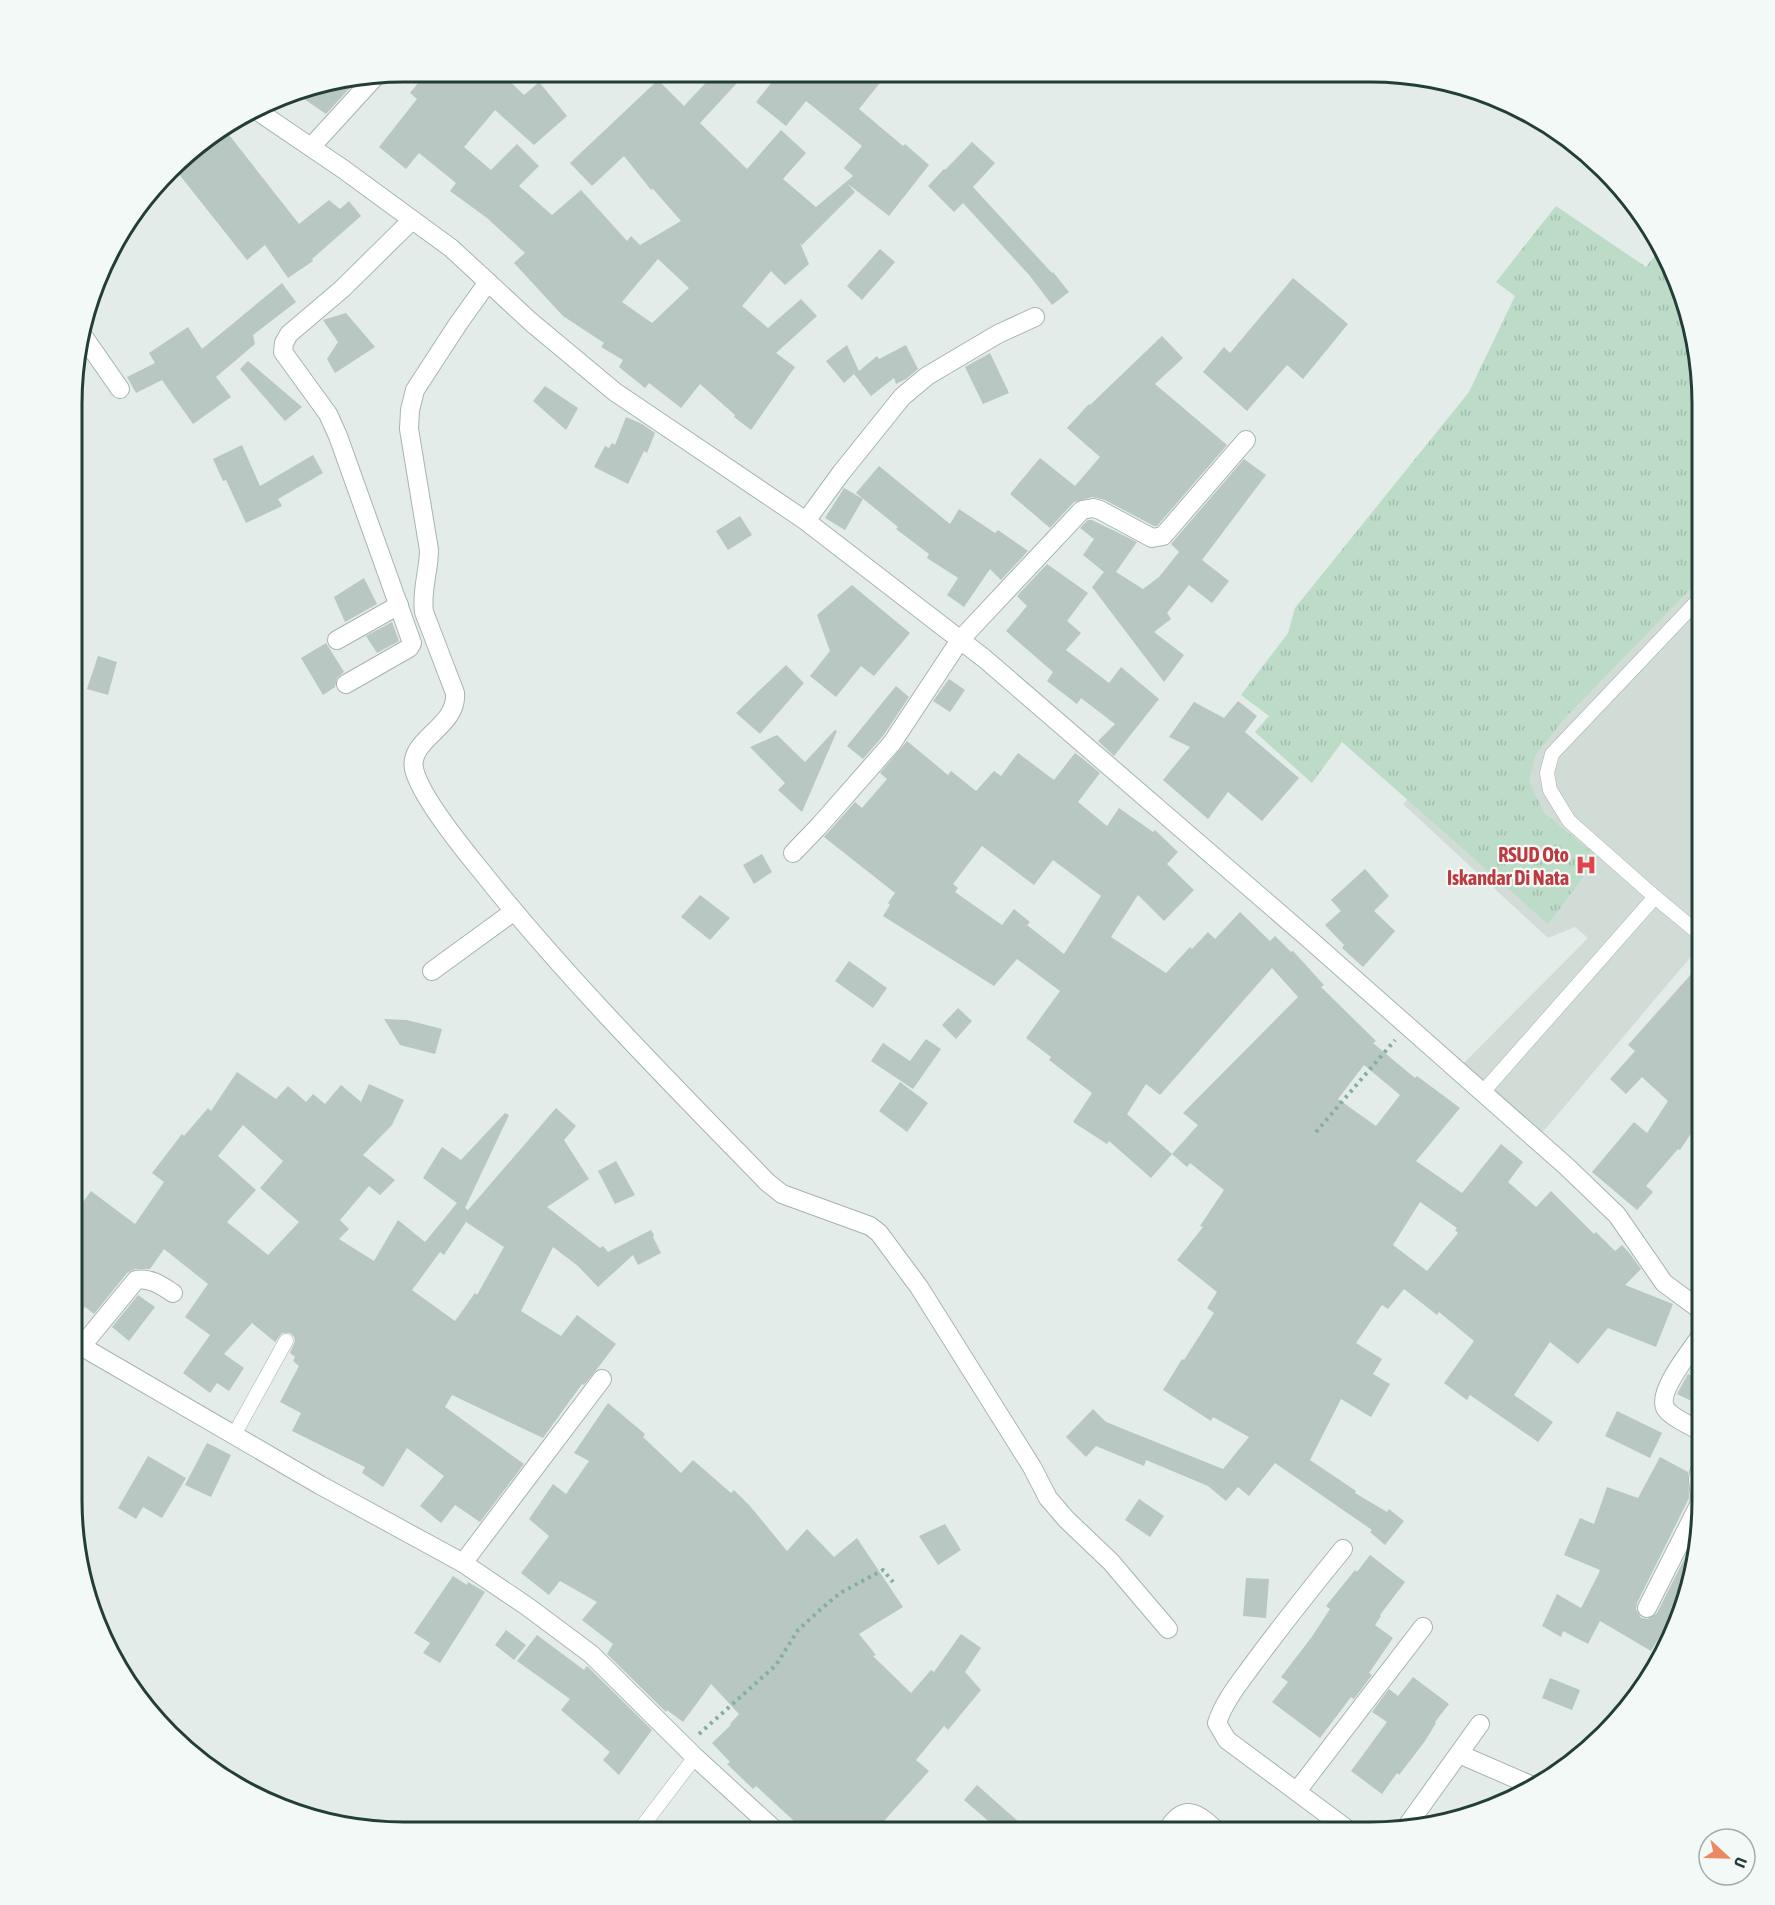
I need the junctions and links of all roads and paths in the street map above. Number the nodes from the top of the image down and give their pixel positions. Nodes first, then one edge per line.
1 (368, 84) edge
2 (264, 115) edge
3 (311, 147) junction
4 (412, 220) junction
5 (488, 282) junction
6 (1035, 317) dead end
7 (89, 344) edge
8 (120, 389) dead end
9 (1246, 440) dead end
10 (806, 521) junction
11 (399, 605) junction
12 (1692, 607) edge
13 (337, 640) dead end
14 (960, 640) junction
15 (346, 684) dead end
16 (793, 853) dead end
17 (1655, 897) junction
18 (513, 912) junction
19 (1692, 928) edge
20 (432, 971) dead end
21 (1408, 1026) junction
22 (1483, 1092) junction
23 (1316, 1132) dead end
24 (173, 1293) dead end
25 (1692, 1304) edge
26 (82, 1339) edge
27 (286, 1341) dead end
28 (82, 1348) edge
29 (1692, 1349) edge
30 (602, 1379) dead end
31 (1692, 1426) edge
32 (234, 1435) junction
33 (1692, 1519) edge
34 (1343, 1549) dead end
35 (463, 1563) junction
36 (893, 1582) dead end
37 (1647, 1608) dead end
38 (1423, 1627) dead end
39 (1168, 1629) dead end
40 (1480, 1725) dead end
41 (690, 1752) junction
42 (1459, 1754) junction
43 (1525, 1783) edge
44 (1297, 1791) junction
45 (1411, 1820) edge
46 (644, 1822) edge
47 (766, 1822) edge
48 (1174, 1822) edge
49 (1207, 1822) edge
50 (1338, 1822) edge

1 - 3 street
2 - 3 street
3 - 4 street
4 - 5 street
4 - 11 street
5 - 10 street
5 - 18 street
6 - 10 street
7 - 8 street
9 - 14 street
10 - 14 street
11 - 13 street
11 - 15 street
12 - 17 lane
14 - 16 street
14 - 21 street
17 - 19 lane
17 - 22 lane
18 - 20 street
18 - 39 street
21 - 22 street
21 - 23 path
22 - 25 street
24 - 26 street
27 - 32 lane
28 - 32 street
29 - 31 street
30 - 35 street
32 - 35 street
33 - 37 street
34 - 44 street
35 - 41 street
36 - 41 path
38 - 44 street
40 - 42 street
41 - 46 lane
41 - 47 street
42 - 43 street
42 - 45 street
44 - 50 street
48 - 49 street

